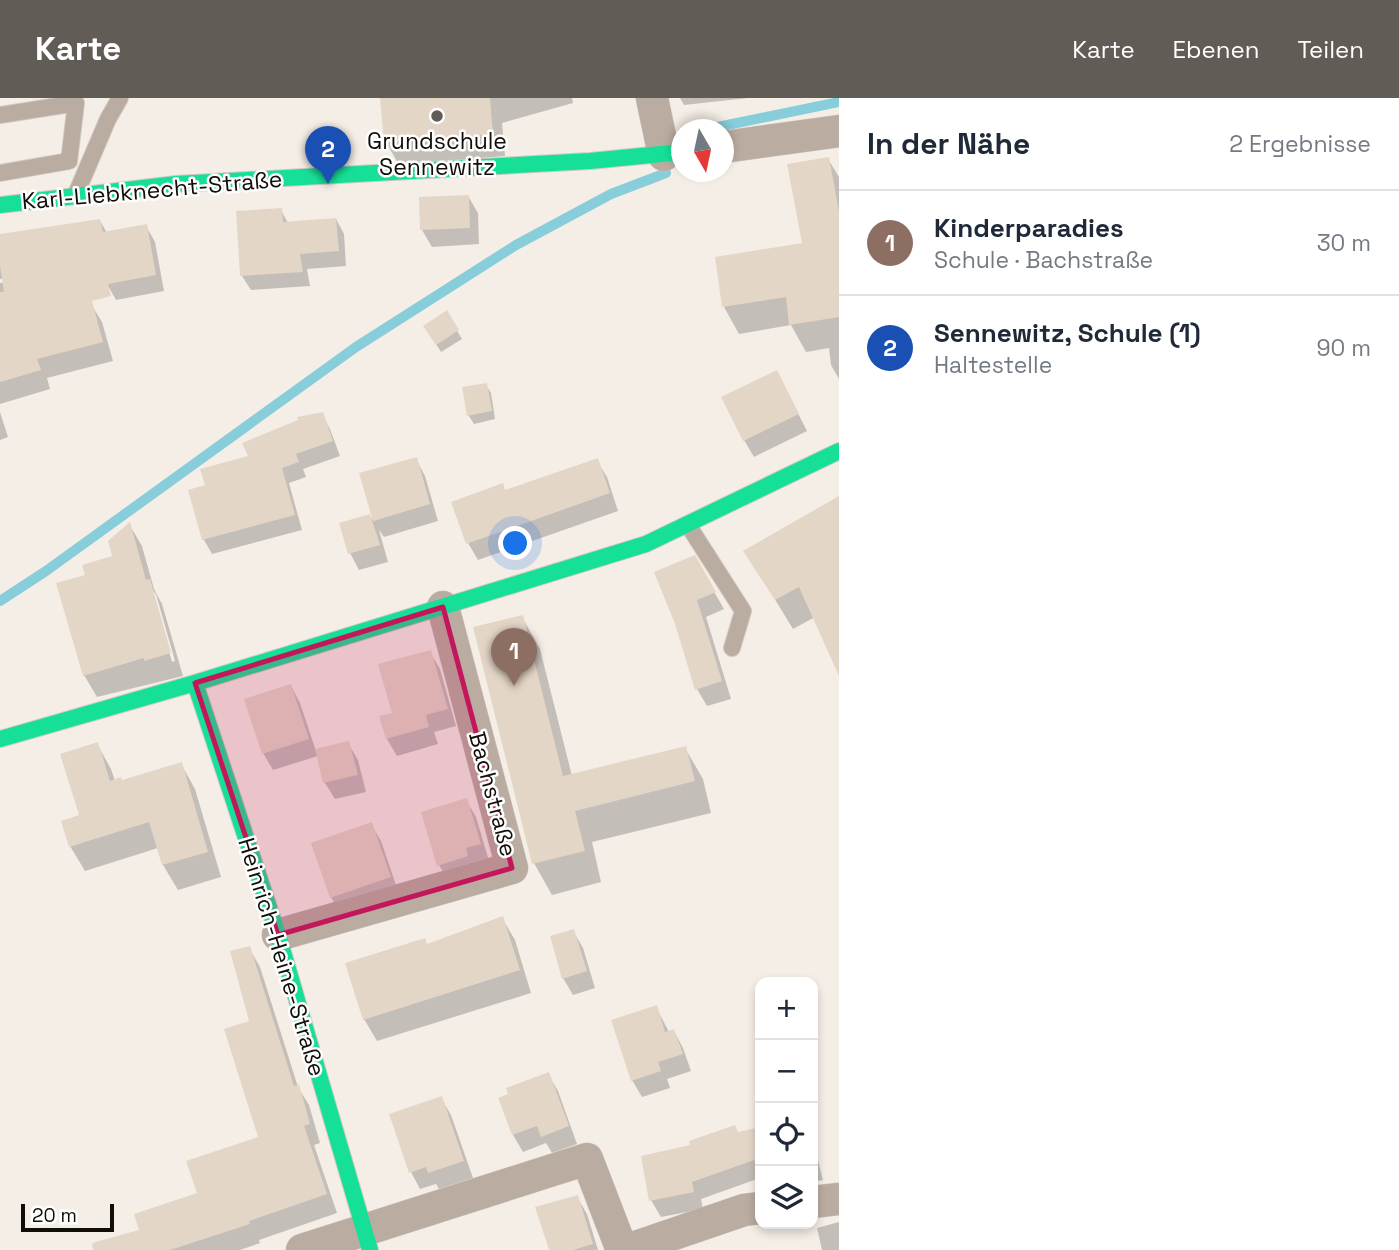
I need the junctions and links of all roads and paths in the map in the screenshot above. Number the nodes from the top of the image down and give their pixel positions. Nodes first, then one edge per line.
1 (120, 98) edge
2 (652, 98) edge
3 (0, 115) edge
4 (839, 131) edge
5 (734, 145) edge
6 (671, 149) edge
7 (671, 154) edge
8 (34, 167) junction
9 (0, 173) edge
10 (76, 194) junction
11 (18, 202) junction
12 (0, 205) edge
13 (839, 452) edge
14 (688, 525) junction
15 (443, 607) junction
16 (732, 648) dead end
17 (195, 683) junction
18 (0, 739) edge
19 (278, 935) junction
20 (839, 1199) edge
21 (818, 1201) edge
22 (755, 1209) edge
23 (367, 1241) edge
24 (302, 1250) edge
25 (624, 1250) edge

1 - 10 lane
2 - 6 street
3 - 8 lane
4 - 5 street
7 - 10 street, Karl-Liebknecht-Straße
8 - 9 lane
8 - 11 lane
10 - 11 street, Karl-Liebknecht-Straße
11 - 12 street, Karl-Liebknecht-Straße
13 - 14 street
14 - 15 street
14 - 16 lane
15 - 17 street
15 - 19 street, Bachstraße
17 - 18 street
17 - 19 street, Heinrich-Heine-Straße
19 - 23 street, Heinrich-Heine-Straße
20 - 21 street
22 - 25 street
23 - 24 street
23 - 25 street

